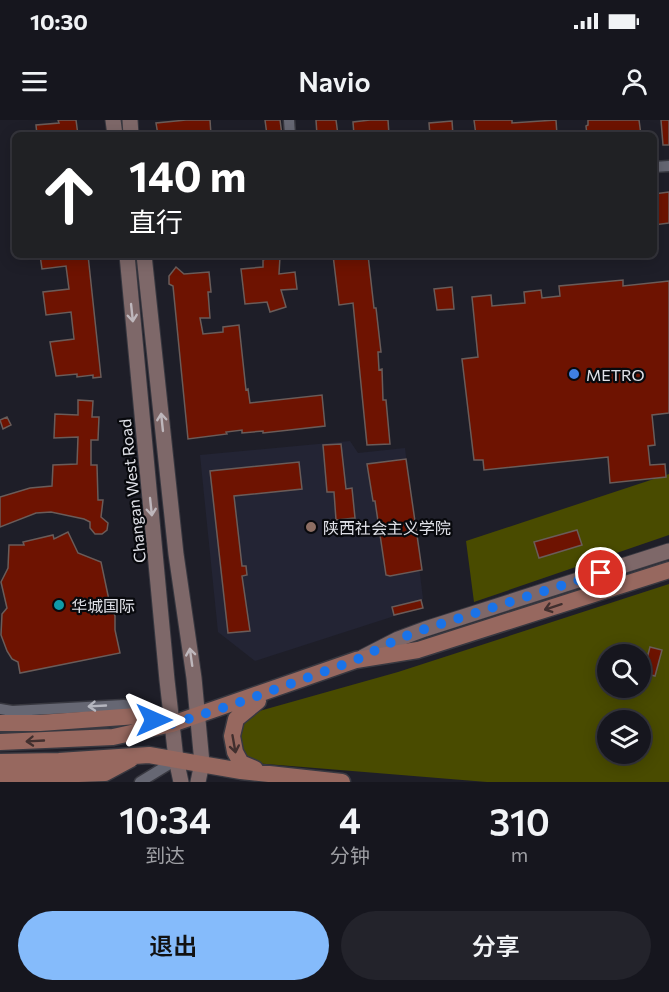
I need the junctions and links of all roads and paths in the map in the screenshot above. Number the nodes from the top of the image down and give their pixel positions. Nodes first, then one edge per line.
1 (127, 258) edge
2 (144, 258) edge
3 (669, 551) edge
4 (669, 570) edge
5 (356, 660) junction
6 (279, 688) junction
7 (0, 709) edge
8 (197, 716) junction
9 (0, 723) edge
10 (172, 724) junction
11 (0, 742) edge
12 (137, 756) junction
13 (176, 759) junction
14 (0, 762) edge
15 (202, 763) junction
16 (272, 775) junction
17 (0, 777) edge
18 (140, 782) edge
19 (181, 782) edge
20 (198, 782) edge
21 (342, 782) edge

1 -> 10 main road, Changan West Road
8 -> 2 main road
3 - 5 main road
4 -> 5 main road
5 - 6 main road
6 - 8 main road
6 -> 16 main road
10 -> 7 street
8 - 10 main road
8 - 15 main road
9 - 10 main road
10 -> 11 main road
10 - 13 main road, Changan West Road
12 - 13 main road
12 - 14 main road
12 - 17 main road
13 - 15 main road
13 - 18 street
13 - 19 main road, Changan West Road
15 - 16 main road
15 - 20 main road
16 - 21 main road

